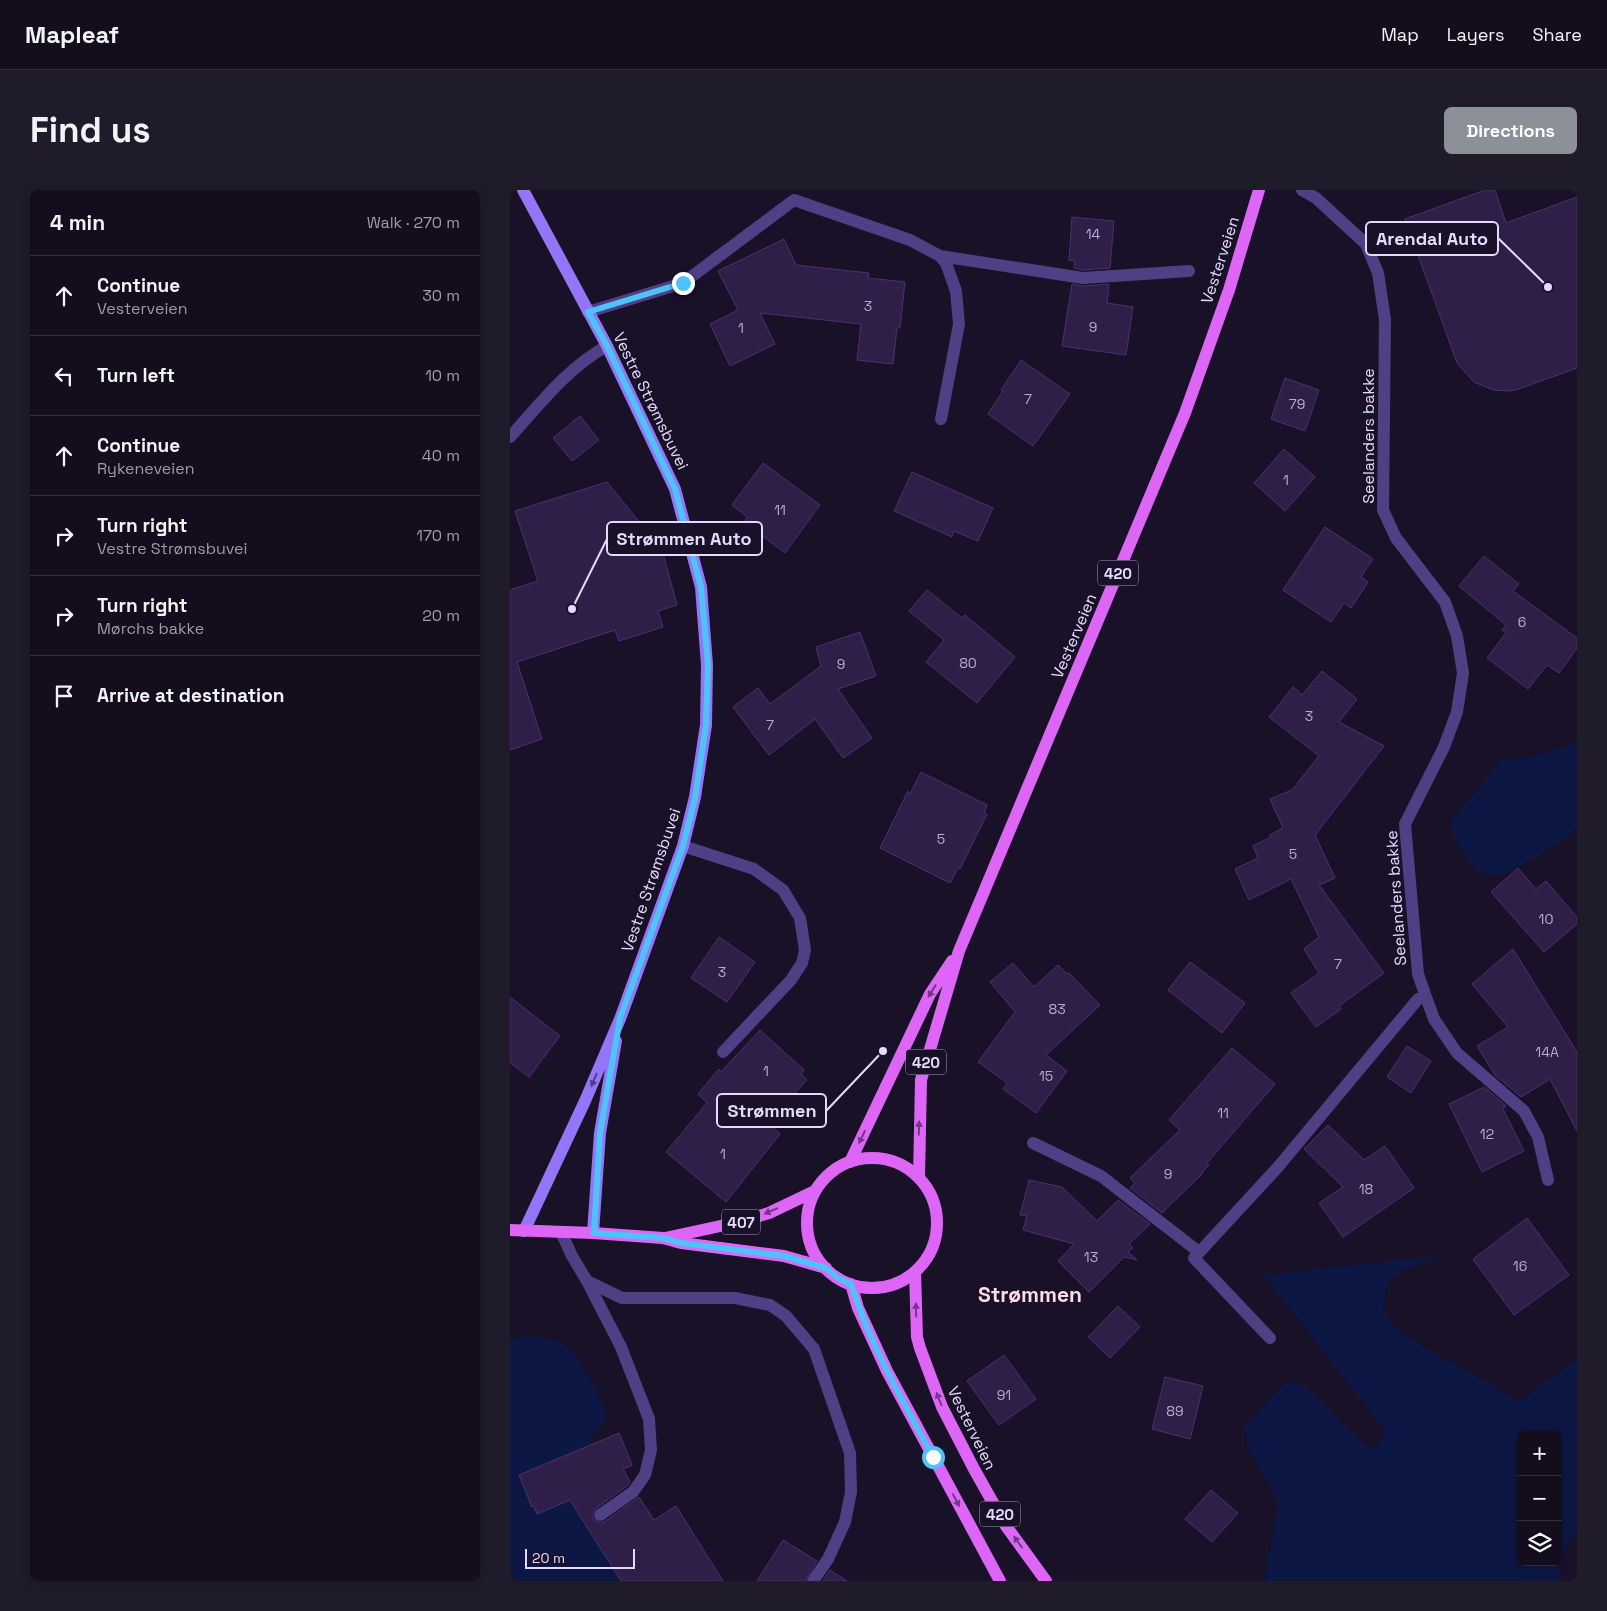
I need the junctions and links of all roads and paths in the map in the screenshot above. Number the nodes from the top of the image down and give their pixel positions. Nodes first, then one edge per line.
1 (523, 190) edge
2 (1259, 190) edge
3 (1302, 190) edge
4 (796, 195) edge
5 (940, 256) junction
6 (1189, 271) dead end
7 (588, 312) junction
8 (607, 346) junction
9 (941, 419) dead end
10 (510, 437) edge
11 (683, 846) junction
12 (960, 951) junction
13 (1426, 996) junction
14 (620, 1018) junction
15 (723, 1052) dead end
16 (1033, 1143) dead end
17 (850, 1162) junction
18 (919, 1177) junction
19 (1548, 1180) dead end
20 (815, 1191) junction
21 (510, 1230) edge
22 (524, 1231) junction
23 (561, 1232) junction
24 (594, 1233) junction
25 (663, 1238) junction
26 (1199, 1252) junction
27 (826, 1268) junction
28 (915, 1272) junction
29 (587, 1281) junction
30 (851, 1284) junction
31 (1270, 1338) dead end
32 (600, 1515) dead end
33 (813, 1581) edge
34 (1000, 1581) edge
35 (1046, 1581) edge

1 - 7 main road, Vestre Strømsbuvei
2 - 12 main road, Vesterveien / 420
3 - 13 street, Seelanders bakke
4 - 5 street
4 - 7 street
5 - 6 street
5 - 9 street
7 - 8 main road, Vestre Strømsbuvei
8 - 10 street
8 - 11 main road, Vestre Strømsbuvei
11 - 14 main road, Vestre Strømsbuvei
11 - 15 street
12 -> 17 main road, Vesterveien / 420
18 -> 12 main road, Vesterveien / 420
13 - 19 street, Seelanders bakke
13 - 26 street
14 -> 22 main road, Vestre Strømsbuvei
14 - 24 main road, Vestre Strømsbuvei
16 - 26 street
17 - 18 main road
17 - 20 main road
18 - 28 main road
20 -> 25 main road, 407
20 - 27 main road
21 - 22 main road, 407
22 - 23 main road, 407
23 - 24 main road, 407
23 - 29 street
24 - 25 main road, 407
25 - 27 main road, 407
26 - 31 street
27 - 30 main road
28 - 30 main road
35 -> 28 main road, Vesterveien / 420
29 - 32 street
29 - 33 street
30 -> 34 main road, 420

